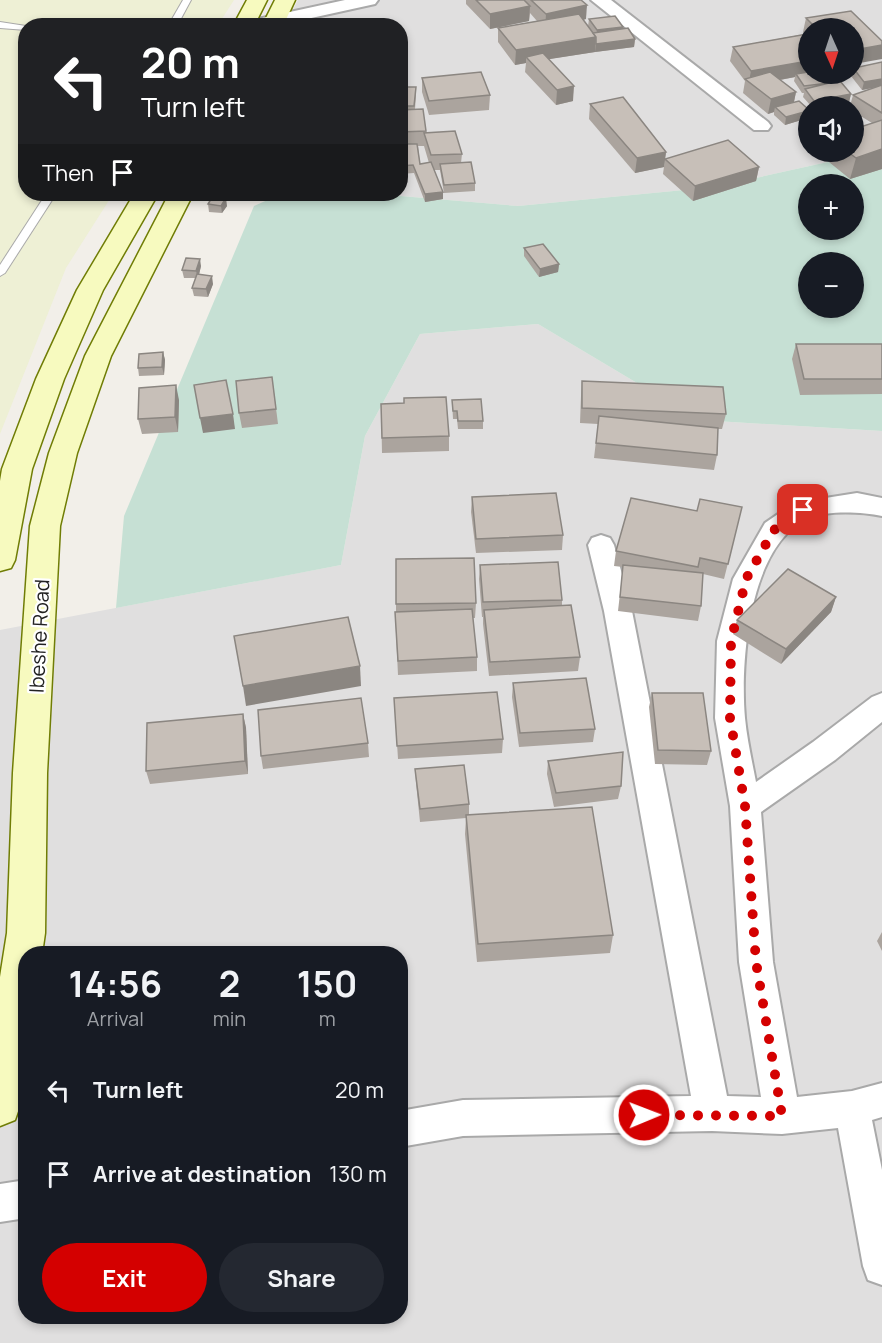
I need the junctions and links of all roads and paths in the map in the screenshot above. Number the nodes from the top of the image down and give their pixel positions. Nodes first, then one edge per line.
1 (187, 0) edge
2 (257, 0) edge
3 (285, 0) edge
4 (369, 0) edge
5 (600, 0) edge
6 (177, 18) edge
7 (247, 18) edge
8 (276, 18) edge
9 (295, 18) edge
10 (0, 25) edge
11 (18, 27) edge
12 (761, 126) dead end
13 (46, 201) edge
14 (142, 201) edge
15 (177, 201) edge
16 (0, 273) edge
17 (882, 507) edge
18 (601, 545) dead end
19 (0, 560) edge
20 (882, 705) edge
21 (745, 806) junction
22 (24, 946) edge
23 (18, 986) edge
24 (867, 1104) edge
25 (0, 1106) edge
26 (712, 1113) junction
27 (782, 1116) junction
28 (408, 1128) edge
29 (18, 1200) edge
30 (0, 1203) edge
31 (882, 1266) edge

1 - 6 lane
2 - 7 main road
3 - 8 main road
4 - 9 street
5 - 12 street
10 - 11 lane
13 - 16 lane
14 - 19 main road
15 - 22 main road, Ibeshe Road
17 - 21 street
18 - 26 street
20 - 21 street
21 - 27 street
23 - 25 main road, Ibeshe Road
24 - 27 street
24 - 31 street
26 - 27 street
26 - 28 street
29 - 30 street

